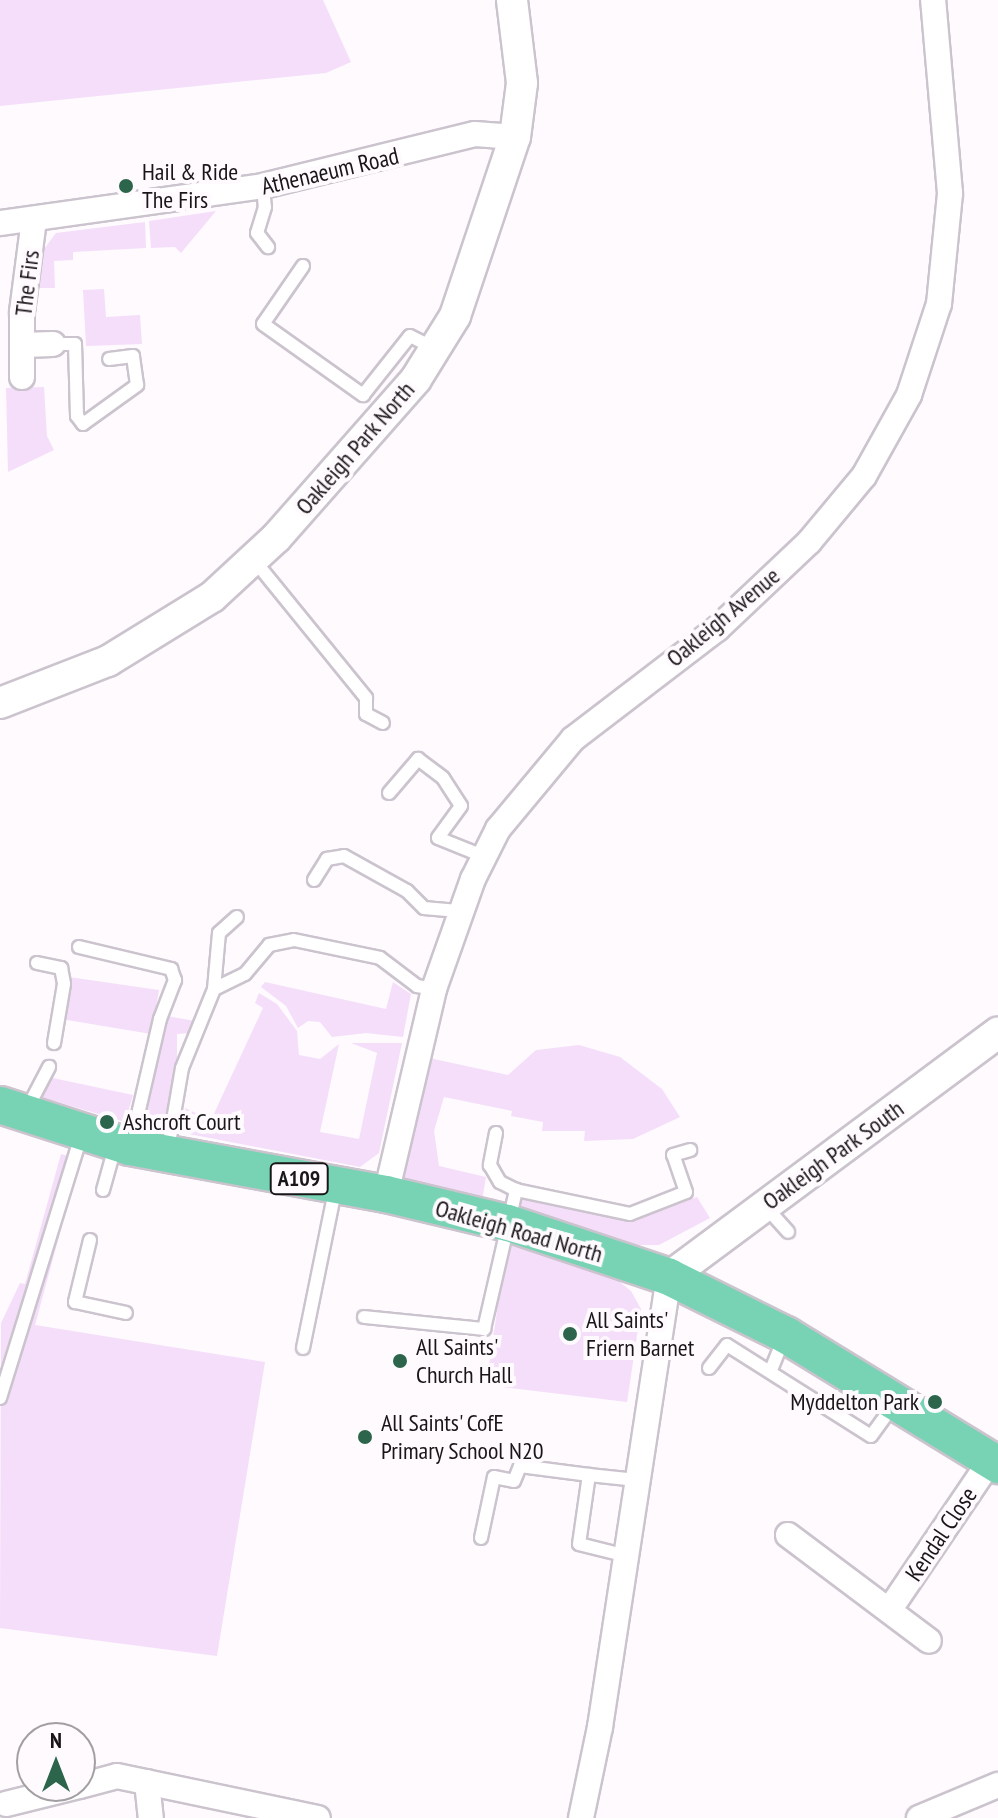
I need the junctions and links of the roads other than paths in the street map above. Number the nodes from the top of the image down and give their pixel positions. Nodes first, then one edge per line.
1 (512, 0) edge
2 (933, 0) edge
3 (515, 137) junction
4 (263, 186) junction
5 (34, 220) junction
6 (0, 223) edge
7 (268, 247) dead end
8 (303, 266) dead end
9 (53, 344) joint
10 (22, 345) junction
11 (435, 349) junction
12 (109, 359) dead end
13 (22, 377) dead end
14 (254, 560) junction
15 (0, 703) edge
16 (383, 723) dead end
17 (389, 793) dead end
18 (483, 856) junction
19 (314, 880) dead end
20 (461, 911) junction
21 (237, 917) dead end
22 (79, 947) dead end
23 (37, 963) dead end
24 (214, 989) junction
25 (434, 989) junction
26 (998, 1033) edge
27 (54, 1043) dead end
28 (49, 1067) dead end
29 (12, 1110) edge
30 (82, 1133) junction
31 (496, 1133) dead end
32 (123, 1145) junction
33 (690, 1150) dead end
34 (168, 1155) junction
35 (336, 1186) junction
36 (103, 1190) dead end
37 (386, 1194) junction
38 (764, 1205) junction
39 (512, 1207) junction
40 (788, 1232) dead end
41 (90, 1240) dead end
42 (669, 1277) junction
43 (126, 1313) dead end
44 (364, 1317) dead end
45 (786, 1335) junction
46 (303, 1348) dead end
47 (709, 1368) dead end
48 (771, 1370) junction
49 (0, 1398) edge
50 (897, 1400) junction
51 (995, 1462) edge
52 (589, 1475) junction
53 (637, 1480) junction
54 (788, 1535) dead end
55 (481, 1538) dead end
56 (627, 1556) junction
57 (890, 1609) junction
58 (929, 1641) dead end
59 (96, 1782) edge
60 (147, 1782) junction
61 (998, 1785) edge
62 (33, 1802) edge
63 (7, 1811) edge
64 (151, 1818) edge
65 (318, 1818) edge
66 (581, 1818) edge
67 (919, 1818) edge

1 - 3 street, Oakleigh Park North
2 - 18 street, Oakleigh Avenue
3 - 4 street, Athenaeum Road
3 - 11 street, Oakleigh Park North
4 - 5 street, Athenaeum Road
4 - 7 lane
5 - 6 street, Athenaeum Road
5 - 10 street, The Firs
8 - 11 lane
9 - 10 street, The Firs
9 - 12 lane
10 - 13 street, The Firs
11 - 14 street, Oakleigh Park North
14 - 15 street, Oakleigh Park North
14 - 16 lane
17 - 18 lane
18 - 20 street, Oakleigh Avenue
19 - 20 lane
20 - 25 street, Oakleigh Avenue
21 - 24 lane
22 - 32 lane
23 - 27 lane
24 - 25 lane
24 - 34 lane
25 - 37 street, Oakleigh Avenue
26 - 38 street, Oakleigh Park South
28 - 29 lane
29 - 30 main road, Oakleigh Road North / A109
30 - 32 main road, Oakleigh Road North / A109
30 - 49 lane
31 - 39 lane
32 - 34 main road, Oakleigh Road North / A109
32 - 36 lane
33 - 39 lane
34 - 35 main road, Oakleigh Road North / A109
35 - 37 main road, Oakleigh Road North / A109
35 - 46 lane
37 - 39 main road, Oakleigh Road North / A109
38 - 40 lane
38 - 42 street, Oakleigh Park South
39 - 42 main road, Oakleigh Road North / A109
39 - 44 lane
41 - 43 lane
42 - 45 main road, Oakleigh Road North / A109
42 - 53 street
45 - 48 lane
45 - 50 main road, Oakleigh Road North / A109
47 - 48 lane
48 - 50 lane
50 - 51 main road, Oakleigh Road North / A109
51 - 57 street, Kendal Close
52 - 53 lane
52 - 55 lane
52 - 56 lane
53 - 56 street
54 - 57 street
56 - 66 street
57 - 58 street
59 - 60 street
60 - 64 street
60 - 65 street
61 - 67 street
62 - 63 street

